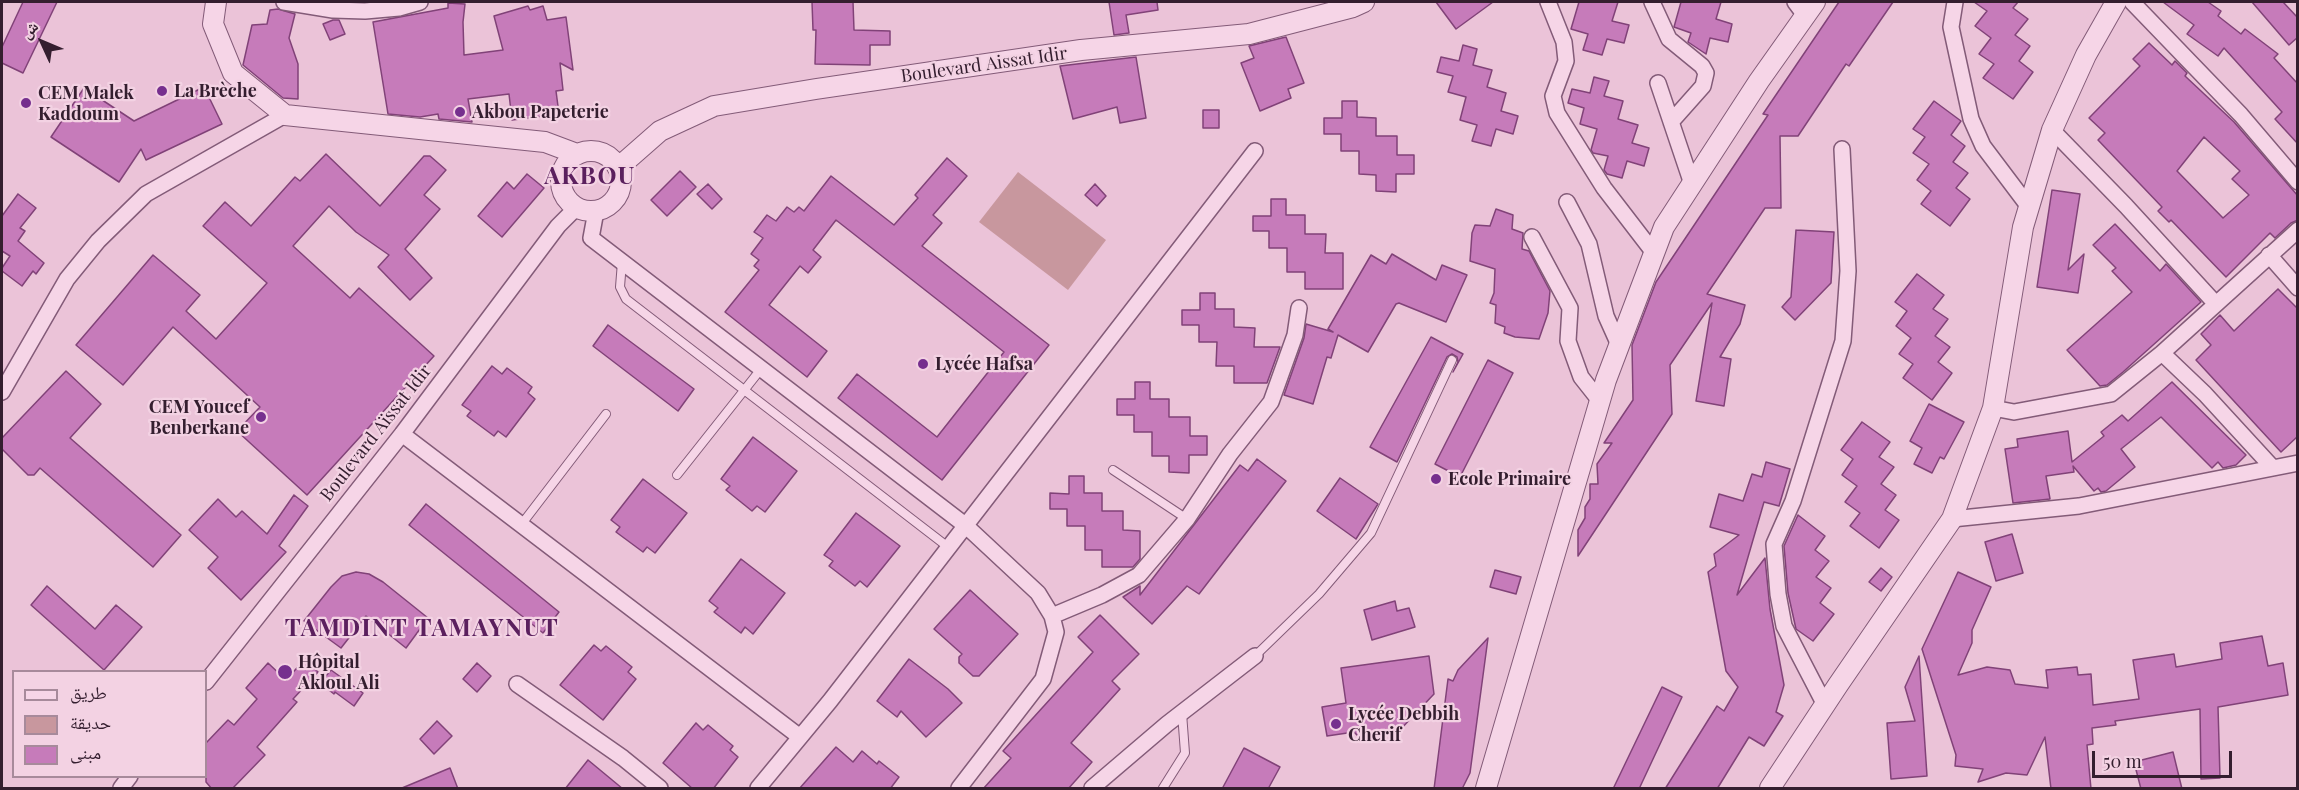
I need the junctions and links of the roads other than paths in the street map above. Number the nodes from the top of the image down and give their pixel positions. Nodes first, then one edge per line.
1 (216, 2) edge
2 (284, 2) edge
3 (420, 2) edge
4 (1364, 2) edge
5 (1548, 2) edge
6 (1652, 2) edge
7 (1955, 2) edge
8 (2116, 2) edge
9 (2132, 2) edge
10 (1805, 6) edge
11 (1658, 83) dead end
12 (285, 115) junction
13 (1671, 122) junction
14 (2052, 130) junction
15 (1842, 148) dead end
16 (1255, 152) dead end
17 (577, 154) junction
18 (619, 167) junction
19 (2298, 182) edge
20 (1692, 184) junction
21 (1567, 202) dead end
22 (576, 207) junction
23 (2029, 207) junction
24 (596, 211) junction
25 (2298, 230) edge
26 (1532, 237) dead end
27 (1654, 253) junction
28 (2269, 255) junction
29 (622, 262) junction
30 (2298, 288) edge
31 (2215, 303) junction
32 (1299, 308) dead end
33 (1619, 345) junction
34 (2162, 353) junction
35 (1452, 360) dead end
36 (761, 369) junction
37 (744, 391) junction
38 (2, 392) edge
39 (1600, 401) junction
40 (1994, 408) junction
41 (606, 414) dead end
42 (402, 434) junction
43 (2298, 463) edge
44 (2273, 468) junction
45 (1113, 470) dead end
46 (677, 476) dead end
47 (1187, 519) junction
48 (1952, 519) junction
49 (520, 525) junction
50 (965, 525) junction
51 (948, 547) junction
52 (1052, 616) junction
53 (1255, 656) joint
54 (207, 681) edge
55 (517, 684) dead end
56 (1825, 705) junction
57 (1182, 713) junction
58 (800, 737) junction
59 (660, 789) edge
60 (759, 789) edge
61 (959, 789) edge
62 (1092, 789) edge
63 (1163, 789) edge
64 (1486, 789) edge
65 (1770, 789) edge

1 - 12 street
2 - 3 street
4 - 18 street, Boulevard Aissat Idir
5 - 27 street
6 - 13 street
7 - 23 street
8 - 14 street
9 - 19 street
10 - 20 street
11 - 13 street
12 - 17 street
12 - 38 street
13 - 20 street
14 - 23 street
14 - 31 street
15 - 56 street
16 - 50 street
17 - 18 street
17 - 22 street
18 - 24 street
20 - 27 street
21 - 33 street
22 - 24 street
22 - 42 street, Boulevard Aïssat Idir
23 - 40 street
24 - 29 street
25 - 28 street
26 - 39 street
27 - 33 street
28 - 30 street
28 - 31 street
29 - 36 street
29 - 37 lane
31 - 34 street
32 - 47 street
33 - 39 street
34 - 40 street
34 - 44 street
35 - 53 lane
36 - 37 lane
36 - 50 street
37 - 46 lane
37 - 51 lane
39 - 64 street
40 - 48 street
41 - 49 lane
42 - 49 street
42 - 54 street, Boulevard Aïssat Idir
43 - 44 street
44 - 48 street
45 - 47 lane
47 - 52 street
48 - 56 street
49 - 58 street
50 - 51 street
50 - 52 street
51 - 58 street
52 - 61 street
53 - 57 street
55 - 59 street
56 - 65 street
57 - 62 street
57 - 63 lane
58 - 60 street

